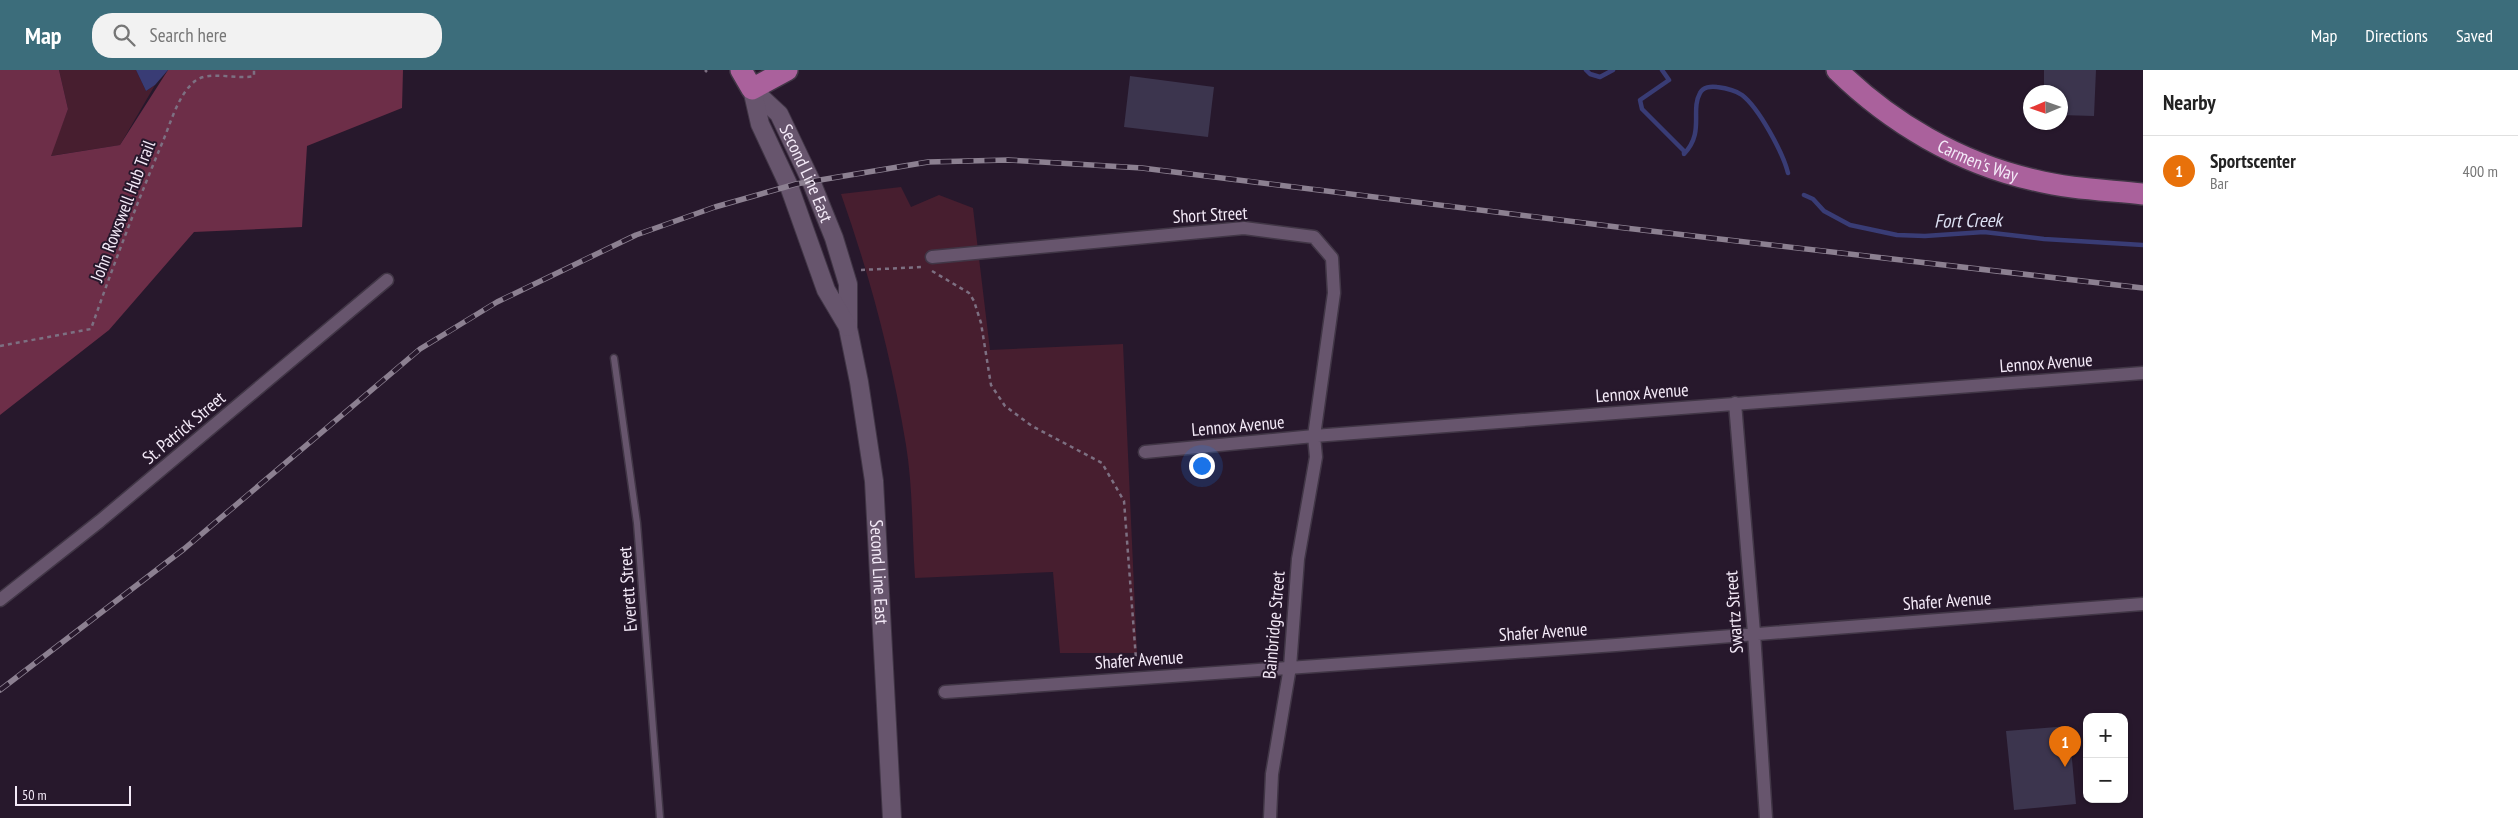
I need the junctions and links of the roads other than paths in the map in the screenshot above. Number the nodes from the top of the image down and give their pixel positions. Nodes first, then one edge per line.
1 (741, 70) edge
2 (786, 70) edge
3 (1837, 70) edge
4 (752, 89) junction
5 (2143, 194) edge
6 (932, 257) dead end
7 (387, 280) dead end
8 (848, 328) junction
9 (614, 358) dead end
10 (2143, 373) edge
11 (1735, 403) junction
12 (1314, 436) junction
13 (1144, 452) dead end
14 (0, 600) edge
15 (2143, 604) edge
16 (1754, 633) junction
17 (1290, 667) junction
18 (945, 692) dead end
19 (660, 818) edge
20 (892, 818) edge
21 (1270, 818) edge
22 (1766, 818) edge

1 - 4 highway, Second Line East
2 - 4 highway
3 - 5 highway, Carmen's Way
4 - 8 main road, Second Line East
4 - 8 main road, Second Line East
6 - 12 street, Short Street
7 - 14 street, St. Patrick Street
8 - 20 main road, Second Line East
9 - 19 lane, Everett Street
10 - 11 street, Lennox Avenue
11 - 12 street, Lennox Avenue
11 - 16 street, Swartz Street
12 - 13 street, Lennox Avenue
12 - 17 street, Bainbridge Street
15 - 16 street, Shafer Avenue
16 - 17 street, Shafer Avenue
16 - 22 street, Swartz Street
17 - 18 street, Shafer Avenue
17 - 21 street, Bainbridge Street

